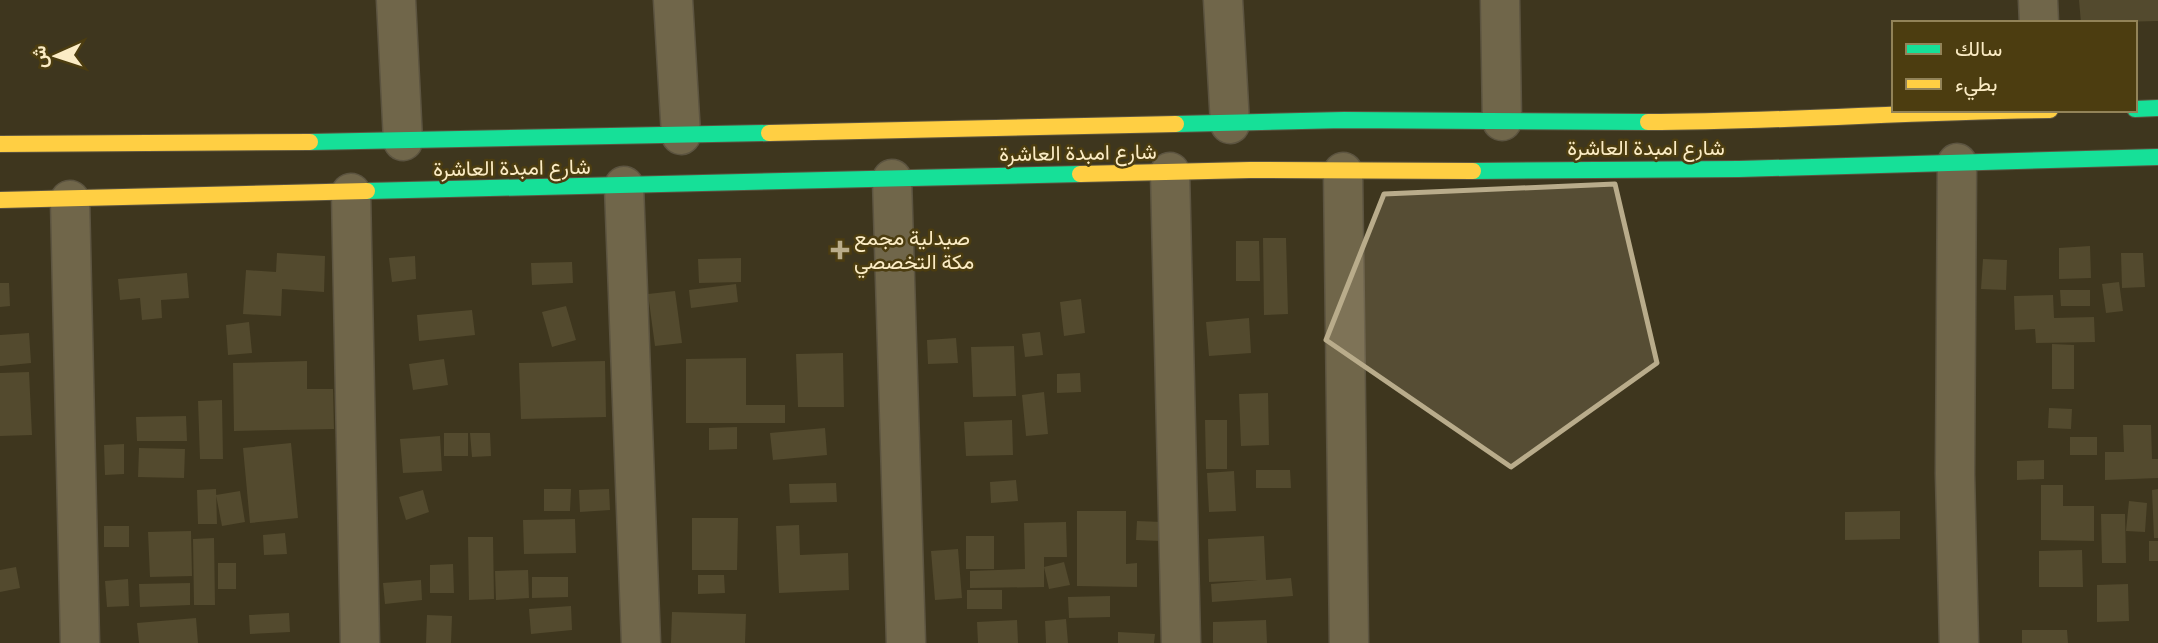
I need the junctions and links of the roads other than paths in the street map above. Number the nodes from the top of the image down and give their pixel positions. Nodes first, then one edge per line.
1 (396, 0) edge
2 (673, 0) edge
3 (1223, 0) edge
4 (1500, 0) edge
5 (2038, 0) edge
6 (2039, 21) edge
7 (2158, 108) edge
8 (2137, 109) edge
9 (1945, 112) edge
10 (1502, 121) junction
11 (1230, 124) junction
12 (681, 135) junction
13 (402, 141) junction
14 (0, 144) edge
15 (2158, 157) edge
16 (1956, 163) junction
17 (1170, 172) junction
18 (1343, 173) junction
19 (892, 179) junction
20 (624, 186) junction
21 (351, 192) junction
22 (0, 200) edge
23 (70, 200) junction
24 (80, 643) edge
25 (360, 643) edge
26 (641, 643) edge
27 (906, 643) edge
28 (1181, 643) edge
29 (1349, 643) edge
30 (1959, 643) edge

1 - 13 street
2 - 12 street
3 - 11 street
4 - 10 street
5 - 6 street
7 - 8 main road
9 - 10 main road, شارع امبدة العاشرة
10 - 11 main road, شارع امبدة العاشرة
11 - 12 main road, شارع امبدة العاشرة
12 - 13 main road, شارع امبدة العاشرة
13 - 14 main road, شارع امبدة العاشرة
15 - 16 main road, شارع امبدة العاشرة
16 - 18 main road, شارع امبدة العاشرة
16 - 30 street
17 - 18 main road, شارع امبدة العاشرة
17 - 19 main road, شارع امبدة العاشرة
17 - 28 street
18 - 29 street
19 - 20 main road, شارع امبدة العاشرة
19 - 27 street
20 - 21 main road, شارع امبدة العاشرة
20 - 26 street
21 - 23 main road, شارع امبدة العاشرة
21 - 25 street
22 - 23 main road, شارع امبدة العاشرة
23 - 24 street

